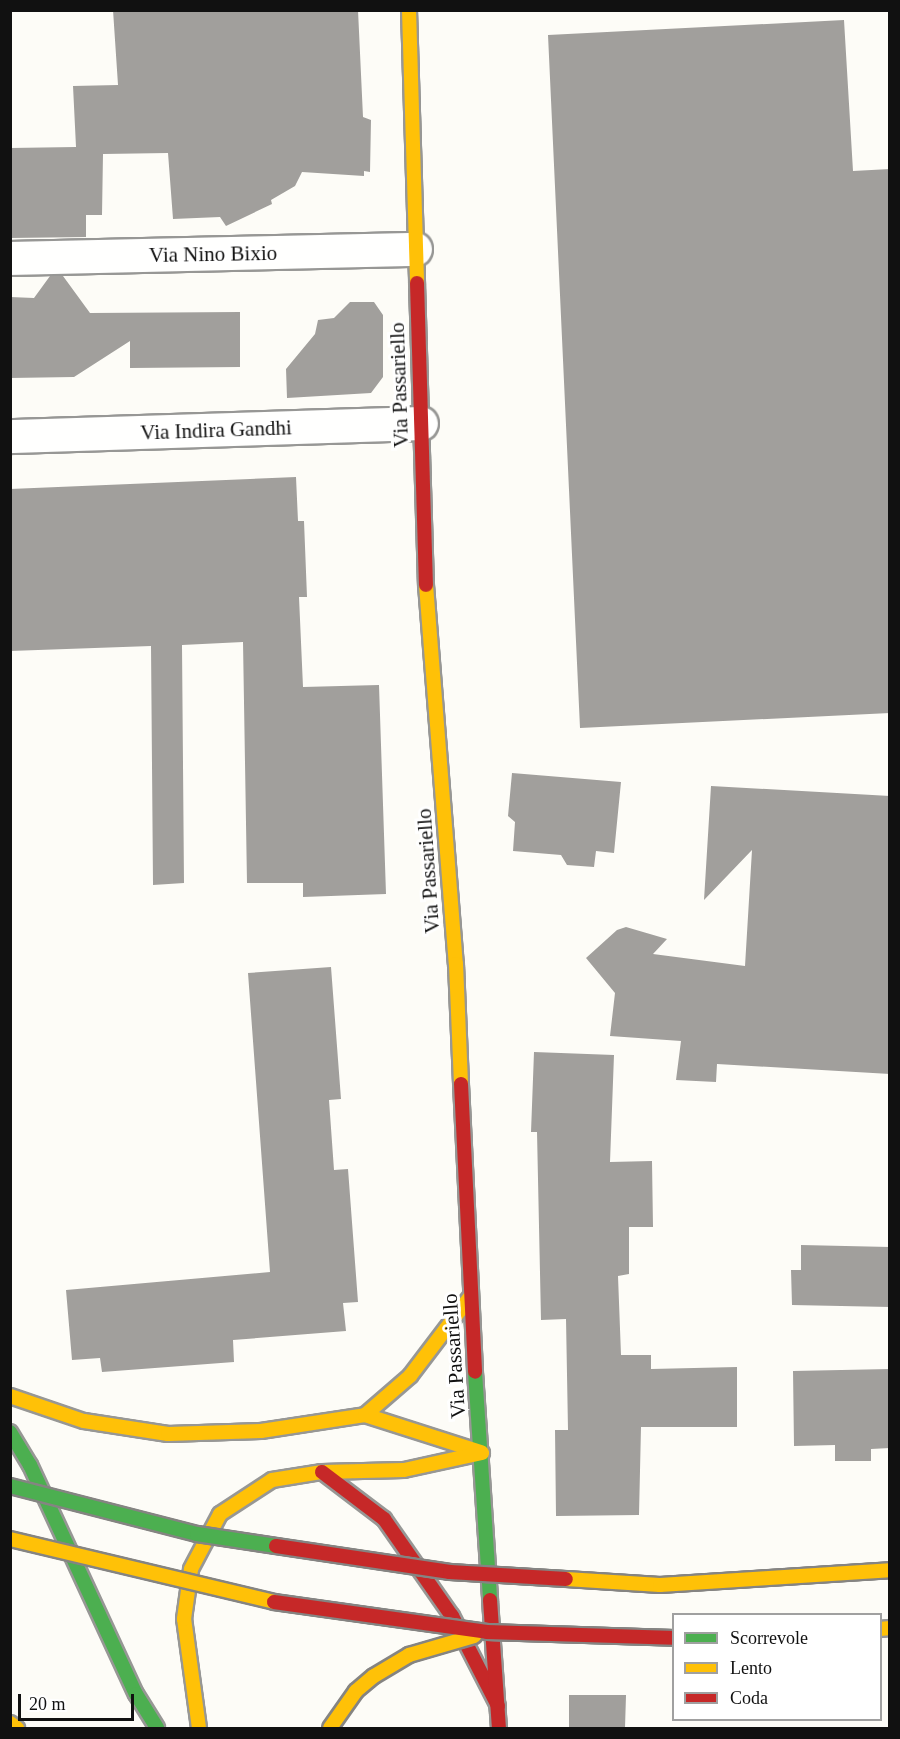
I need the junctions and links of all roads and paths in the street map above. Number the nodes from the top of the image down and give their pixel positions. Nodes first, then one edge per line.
1 (410, 10) edge
2 (415, 249) junction
3 (10, 258) edge
4 (421, 423) junction
5 (10, 436) edge
6 (470, 1297) junction
7 (10, 1396) edge
8 (365, 1415) junction
9 (10, 1432) edge
10 (482, 1453) junction
11 (322, 1472) junction
12 (10, 1486) edge
13 (10, 1539) edge
14 (890, 1570) edge
15 (487, 1632) junction
16 (672, 1638) edge
17 (498, 1706) junction
18 (10, 1723) edge
19 (17, 1728) edge
20 (157, 1728) edge
21 (200, 1728) edge
22 (330, 1728) edge
23 (499, 1728) edge

1 - 2 main road, Via Passariello
2 - 3 street, Via Nino Bixio
2 - 4 main road, Via Passariello
4 - 5 street, Via Indira Gandhi
4 - 6 main road, Via Passariello
6 - 8 main road
6 - 10 main road, Via Passariello
7 - 8 main road
8 - 10 main road
9 - 20 main road
10 - 11 main road
10 - 17 main road, Via Passariello
11 - 17 main road
11 - 21 main road
12 - 14 main road, bridge
13 - 15 main road, bridge
15 - 16 main road, bridge
15 - 22 main road, bridge
17 - 23 main road, Via Passariello
18 - 19 main road

